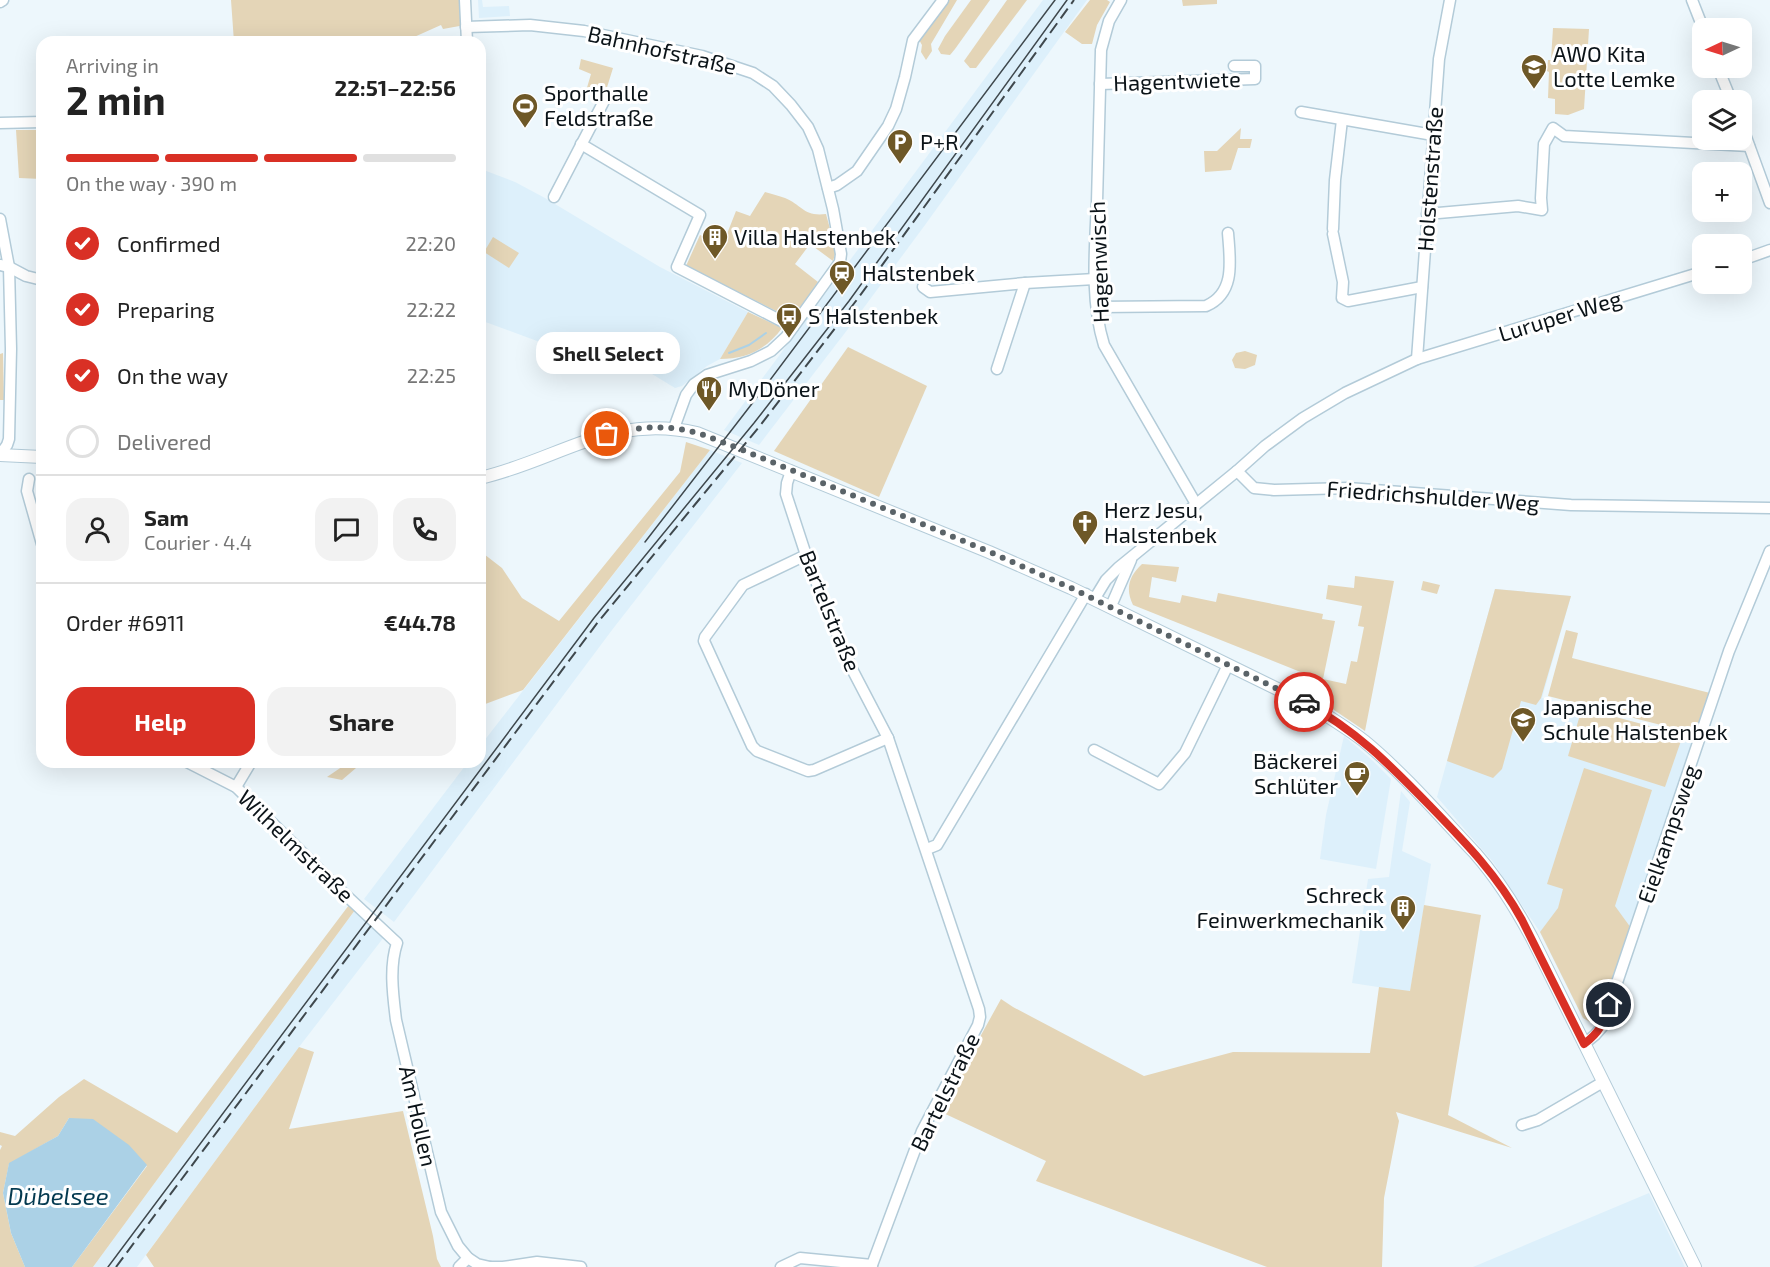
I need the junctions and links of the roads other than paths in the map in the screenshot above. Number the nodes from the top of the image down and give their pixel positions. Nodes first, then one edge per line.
1 (465, 0) edge
2 (943, 0) edge
3 (1120, 0) edge
4 (1450, 0) edge
5 (1692, 0) edge
6 (1699, 18) edge
7 (466, 27) junction
8 (467, 36) edge
9 (1234, 66) dead end
10 (1100, 84) junction
11 (604, 101) dead end
12 (1301, 112) dead end
13 (1342, 120) junction
14 (36, 122) edge
15 (0, 123) edge
16 (1433, 135) junction
17 (1692, 143) edge
18 (581, 144) junction
19 (1750, 150) edge
20 (828, 188) junction
21 (554, 196) dead end
22 (1770, 203) edge
23 (1427, 214) junction
24 (0, 219) edge
25 (1228, 233) dead end
26 (1770, 250) edge
27 (1752, 256) edge
28 (4, 266) edge
29 (1692, 275) edge
30 (36, 278) edge
31 (1095, 279) junction
32 (1025, 283) junction
33 (922, 287) dead end
34 (1422, 287) junction
35 (1098, 307) junction
36 (793, 327) junction
37 (5, 349) edge
38 (1417, 359) junction
39 (996, 369) dead end
40 (674, 428) junction
41 (0, 455) edge
42 (36, 457) edge
43 (791, 471) junction
44 (1237, 471) junction
45 (486, 476) edge
46 (29, 479) dead end
47 (1196, 504) junction
48 (1770, 508) edge
49 (36, 523) edge
50 (1770, 551) edge
51 (806, 555) junction
52 (1133, 556) junction
53 (1091, 596) junction
54 (1111, 606) junction
55 (1228, 665) junction
56 (888, 738) junction
57 (1094, 750) dead end
58 (199, 768) edge
59 (247, 768) edge
60 (236, 787) junction
61 (927, 849) junction
62 (397, 943) joint
63 (1584, 1044) junction
64 (1603, 1082) junction
65 (1522, 1125) dead end
66 (468, 1258) junction
67 (873, 1266) edge
68 (459, 1267) edge
69 (490, 1267) edge
70 (581, 1267) edge
71 (782, 1267) edge
72 (1695, 1267) edge

1 - 7 street
2 - 20 street
3 - 10 street, Hagenwisch
4 - 16 street, Holstenstraße
5 - 6 street
7 - 8 street
7 - 20 street, Bahnhofstraße
9 - 10 street, Hagentwiete
10 - 31 street, Hagenwisch
11 - 18 street
12 - 13 street
13 - 16 street
13 - 34 street
14 - 15 street
16 - 23 street, Holstenstraße
17 - 23 street
18 - 21 street
18 - 36 street
19 - 22 street
20 - 36 street, Bahnhofstraße
23 - 34 street, Holstenstraße
24 - 28 street
25 - 35 street
26 - 27 street
28 - 30 street
28 - 37 street
29 - 38 street, Luruper Weg
31 - 32 street
31 - 35 street, Hagenwisch
32 - 33 street
32 - 39 street
34 - 38 street, Holstenstraße
35 - 47 street, Hagenwisch
36 - 40 street, Bahnhofstraße
37 - 41 street
38 - 44 street, Luruper Weg
40 - 43 main road
40 - 45 main road
41 - 42 main road
43 - 51 street, Bartelstraße
43 - 53 main road
44 - 47 street
44 - 48 street, Friedrichshulder Weg
46 - 49 street
47 - 52 street
50 - 63 street, Eielkampsweg
51 - 56 street, Bartelstraße
51 - 56 street
52 - 53 street
52 - 54 street
53 - 54 main road
53 - 61 street
54 - 55 main road
55 - 57 street
55 - 63 main road
56 - 61 street, Bartelstraße
58 - 60 street, Wilhelmstraße
59 - 60 street
60 - 62 street, Wilhelmstraße
61 - 67 street, Bartelstraße
62 - 66 street, Am Hollen
63 - 64 main road
64 - 65 street
64 - 72 main road
66 - 68 street
66 - 69 street
67 - 71 street
69 - 70 street

